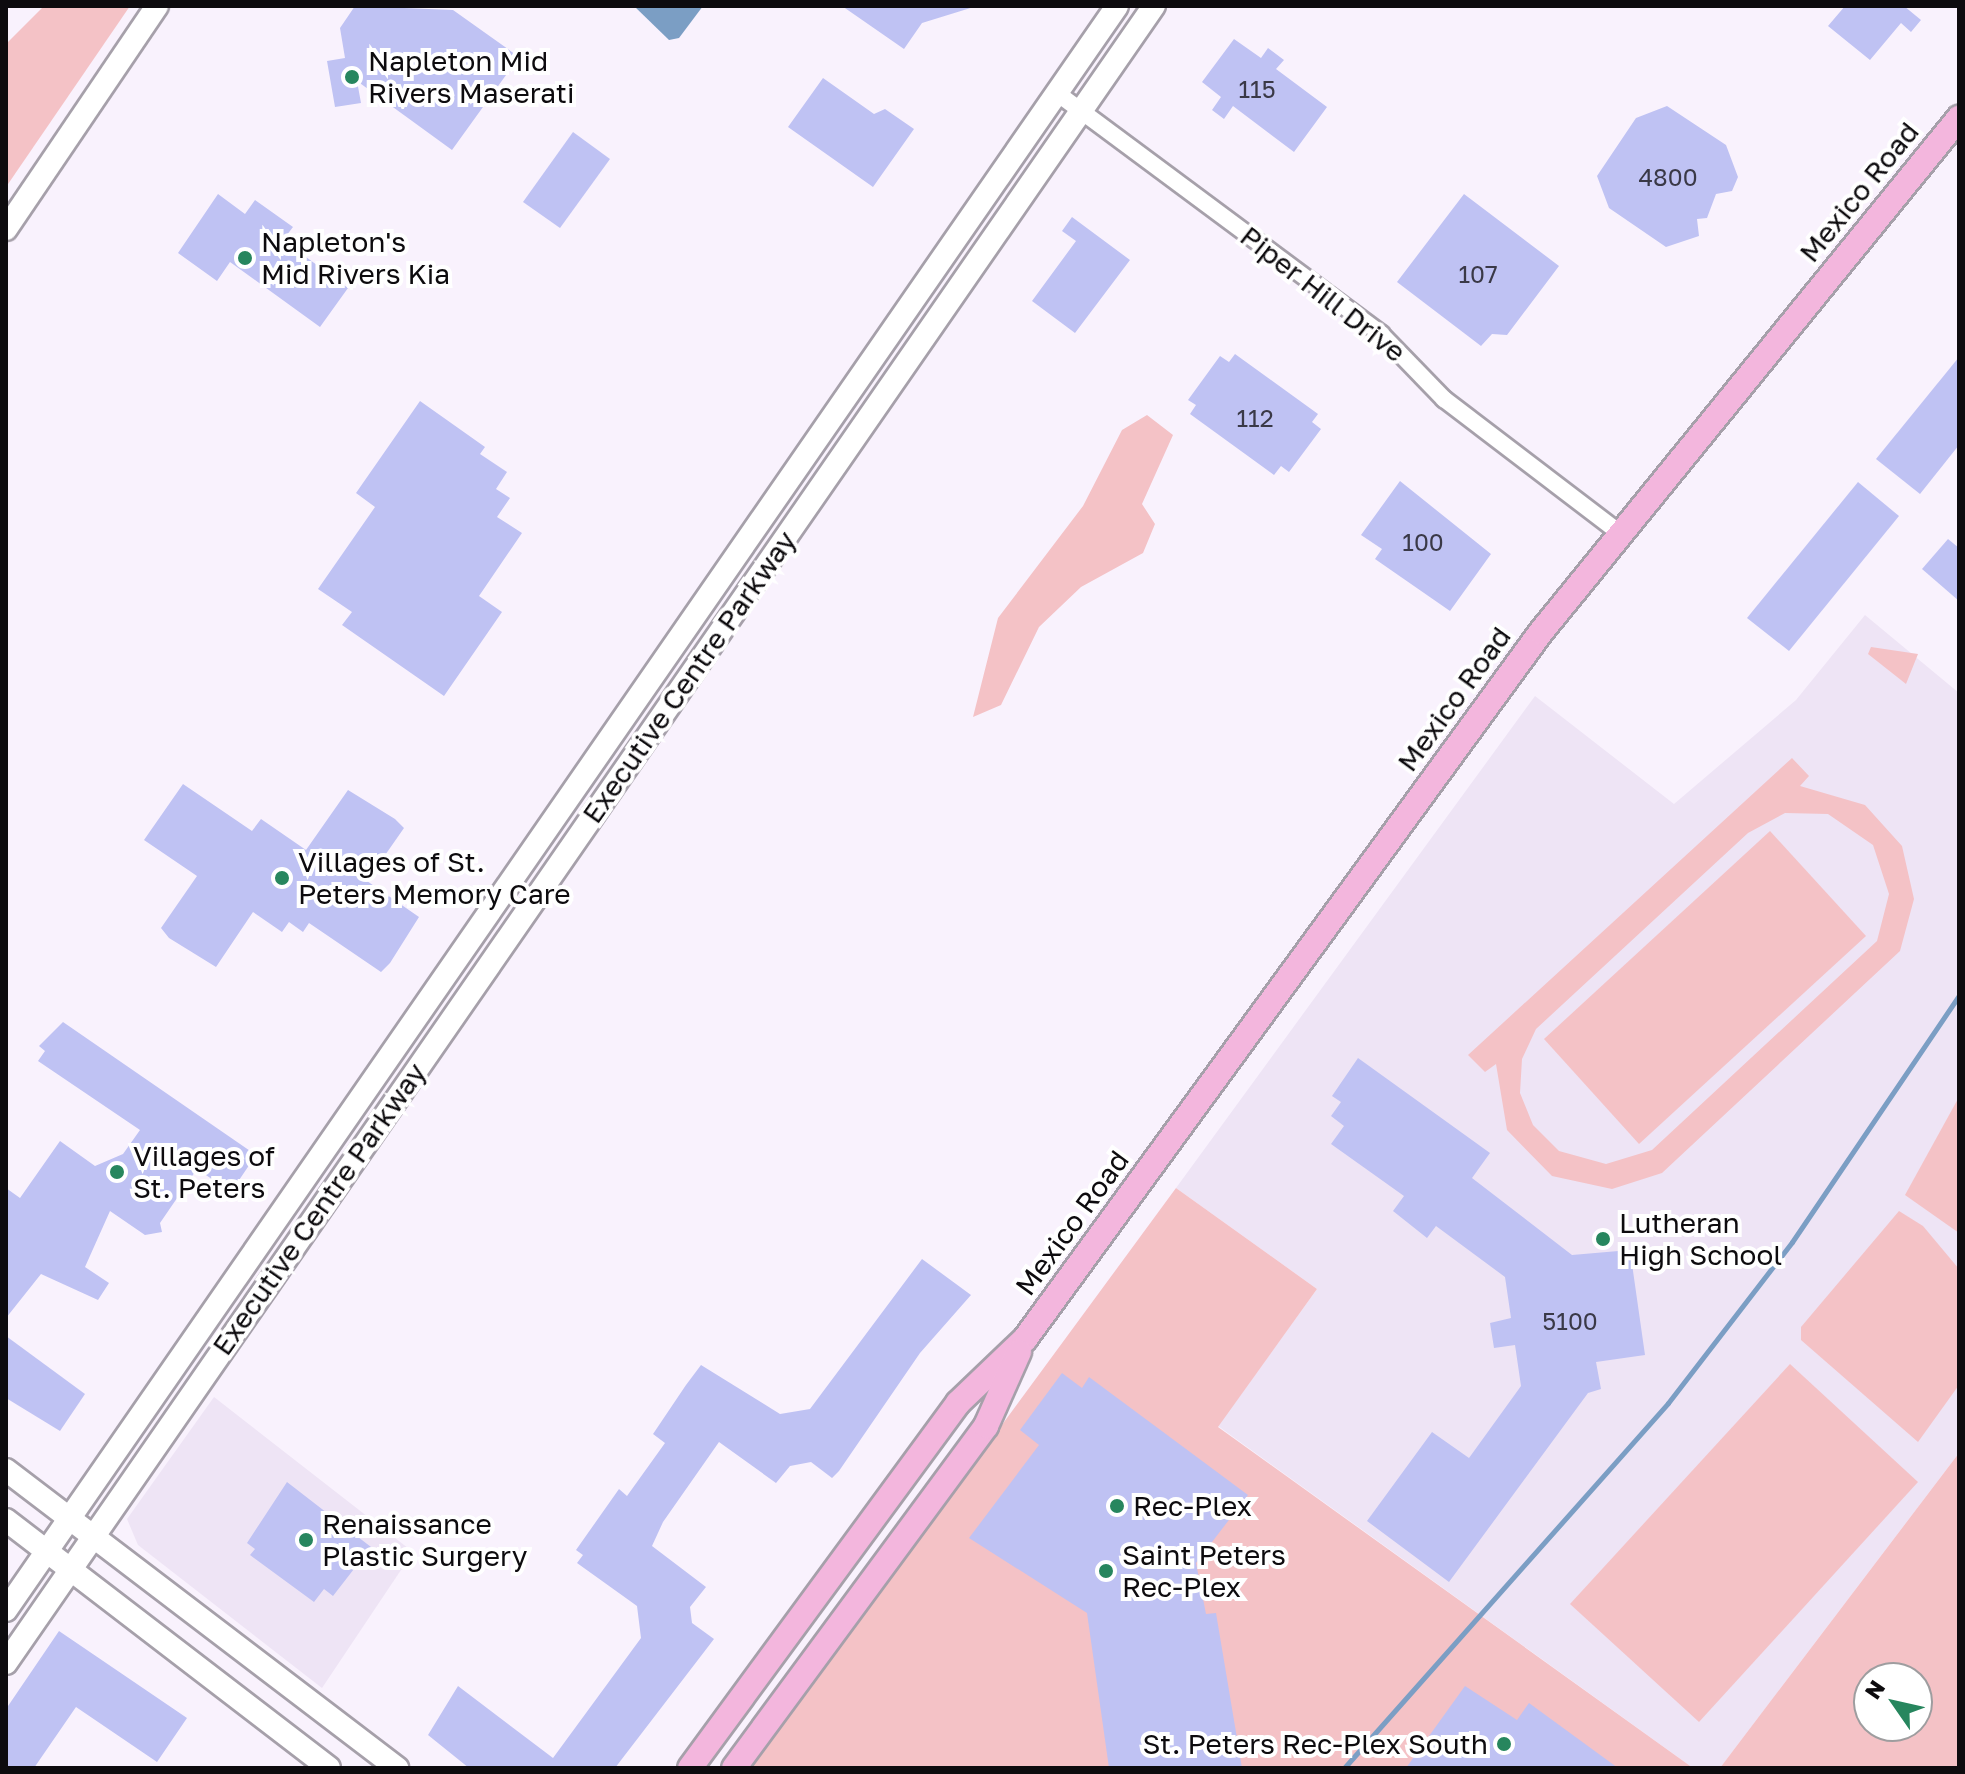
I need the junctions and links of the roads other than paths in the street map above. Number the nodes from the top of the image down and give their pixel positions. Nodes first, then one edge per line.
1 (157, 6) edge
2 (1117, 6) edge
3 (1154, 6) edge
4 (1057, 93) junction
5 (1080, 112) junction
6 (1959, 118) edge
7 (6, 229) edge
8 (1620, 533) junction
9 (1025, 1339) junction
10 (6, 1470) edge
11 (69, 1515) junction
12 (6, 1520) edge
13 (96, 1534) junction
14 (46, 1550) junction
15 (72, 1569) junction
16 (6, 1610) edge
17 (6, 1663) edge
18 (329, 1768) edge
19 (397, 1768) edge
20 (690, 1768) edge
21 (734, 1768) edge

1 - 7 street
2 - 4 street, Executive Centre Parkway
3 - 5 street, Executive Centre Parkway
4 - 5 street, Piper Hill Drive
4 - 11 street, Executive Centre Parkway
5 - 8 street, Piper Hill Drive
5 - 13 street, Executive Centre Parkway
6 - 8 main road, Mexico Road
8 - 9 main road, Mexico Road
9 - 20 main road, Mexico Road
9 - 21 main road, Mexico Road
10 - 11 street
11 - 13 street
11 - 14 street, Executive Centre Parkway
12 - 14 street
13 - 15 street, Executive Centre Parkway
13 - 19 street
14 - 15 street
14 - 16 street, Executive Centre Parkway
15 - 17 street, Executive Centre Parkway
15 - 18 street

